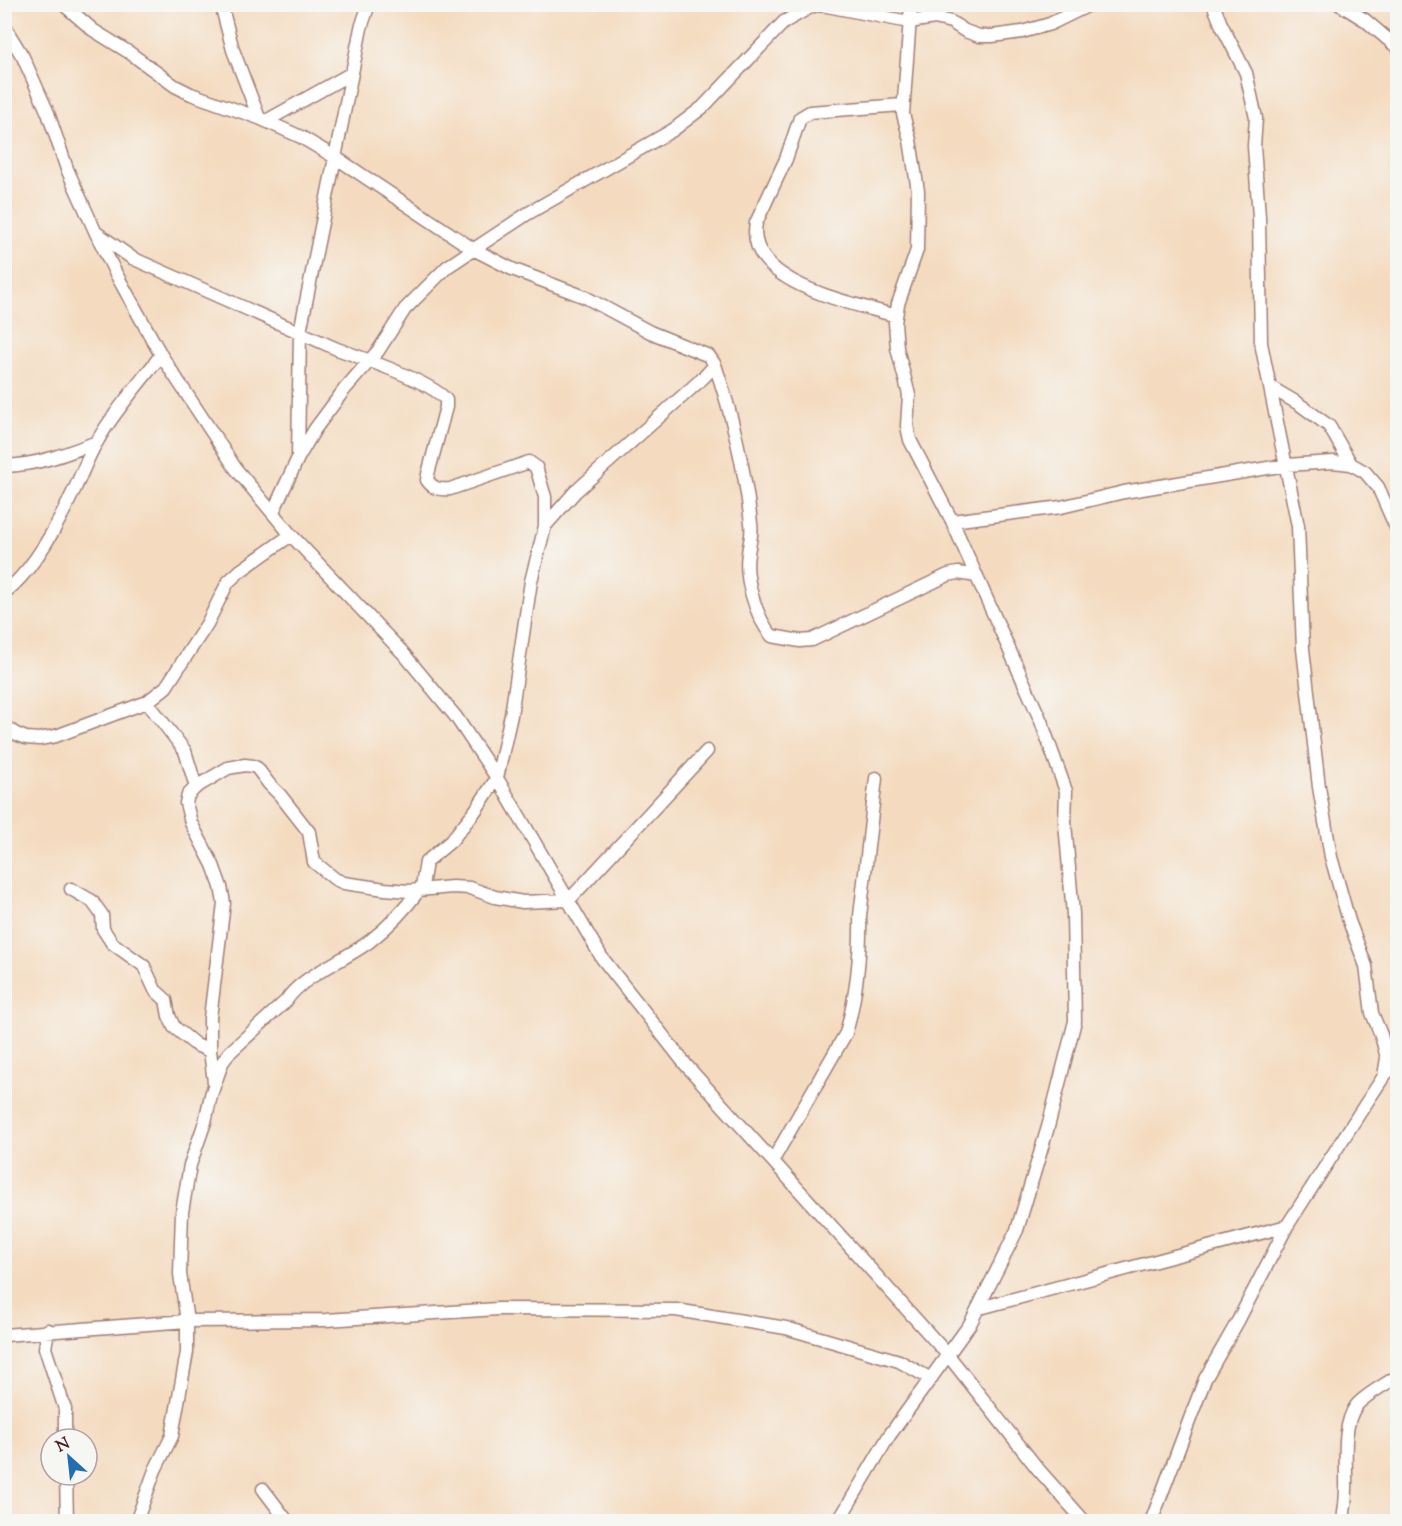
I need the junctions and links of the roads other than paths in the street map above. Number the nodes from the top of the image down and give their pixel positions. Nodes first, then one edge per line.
1 (63, 4) edge
2 (221, 4) edge
3 (369, 4) edge
4 (910, 4) edge
5 (1091, 4) edge
6 (1213, 4) edge
7 (1338, 4) edge
8 (1358, 4) edge
9 (816, 5) edge
10 (1365, 20) junction
11 (909, 22) junction
12 (4, 26) edge
13 (1398, 48) edge
14 (352, 73) junction
15 (903, 105) junction
16 (262, 119) junction
17 (334, 157) junction
18 (95, 231) junction
19 (473, 249) junction
20 (896, 316) junction
21 (300, 332) junction
22 (161, 355) junction
23 (370, 360) junction
24 (715, 365) junction
25 (1270, 387) junction
26 (97, 442) junction
27 (298, 458) junction
28 (1351, 464) junction
29 (1286, 465) junction
30 (4, 466) edge
31 (273, 512) junction
32 (952, 521) junction
33 (545, 526) junction
34 (1398, 531) edge
35 (291, 535) junction
36 (976, 576) junction
37 (4, 593) edge
38 (147, 702) junction
39 (4, 726) edge
40 (706, 751) dead end
41 (497, 778) junction
42 (876, 778) dead end
43 (196, 787) junction
44 (71, 889) dead end
45 (419, 890) junction
46 (569, 900) junction
47 (210, 1051) junction
48 (1392, 1068) edge
49 (214, 1083) junction
50 (772, 1160) junction
51 (1287, 1226) junction
52 (980, 1308) junction
53 (187, 1321) junction
54 (48, 1330) junction
55 (4, 1335) edge
56 (948, 1356) junction
57 (1398, 1376) edge
58 (931, 1379) junction
59 (65, 1427) edge
60 (66, 1487) edge
61 (263, 1489) dead end
62 (67, 1521) edge
63 (136, 1521) edge
64 (288, 1521) edge
65 (838, 1521) edge
66 (1085, 1521) edge
67 (1150, 1521) edge
68 (1343, 1521) edge

1 - 16 street
2 - 16 street
3 - 14 street
4 - 11 street
5 - 11 street
6 - 25 street
7 - 10 street
8 - 10 street
9 - 11 street
9 - 19 street
10 - 13 street
11 - 15 street
12 - 18 street
14 - 16 street
14 - 17 street
15 - 20 street
15 - 20 street
16 - 17 street
17 - 19 street
17 - 21 street
18 - 21 street
18 - 22 street
19 - 23 street
19 - 24 street
20 - 32 street
21 - 23 street
21 - 27 street
22 - 26 street
22 - 31 street
23 - 27 street
23 - 33 street
24 - 33 street
24 - 36 street
25 - 28 street
25 - 29 street
26 - 30 street
26 - 37 street
27 - 31 street
28 - 29 street
28 - 34 street
29 - 32 street
29 - 48 street
31 - 35 street
32 - 36 street
33 - 41 street
35 - 38 street
35 - 41 street
36 - 52 street
38 - 39 street
38 - 43 street
40 - 46 street
41 - 45 street
41 - 46 street
42 - 50 street
43 - 45 street
43 - 47 street
44 - 47 street
45 - 46 street
45 - 49 street
46 - 50 street
47 - 49 street
48 - 51 street
49 - 53 street
50 - 56 street
51 - 52 street
51 - 67 street
52 - 56 street
53 - 54 street
53 - 58 street
53 - 63 street
54 - 55 street
54 - 59 street
56 - 58 street
56 - 66 street
57 - 68 street
58 - 65 street
60 - 62 street
61 - 64 street

